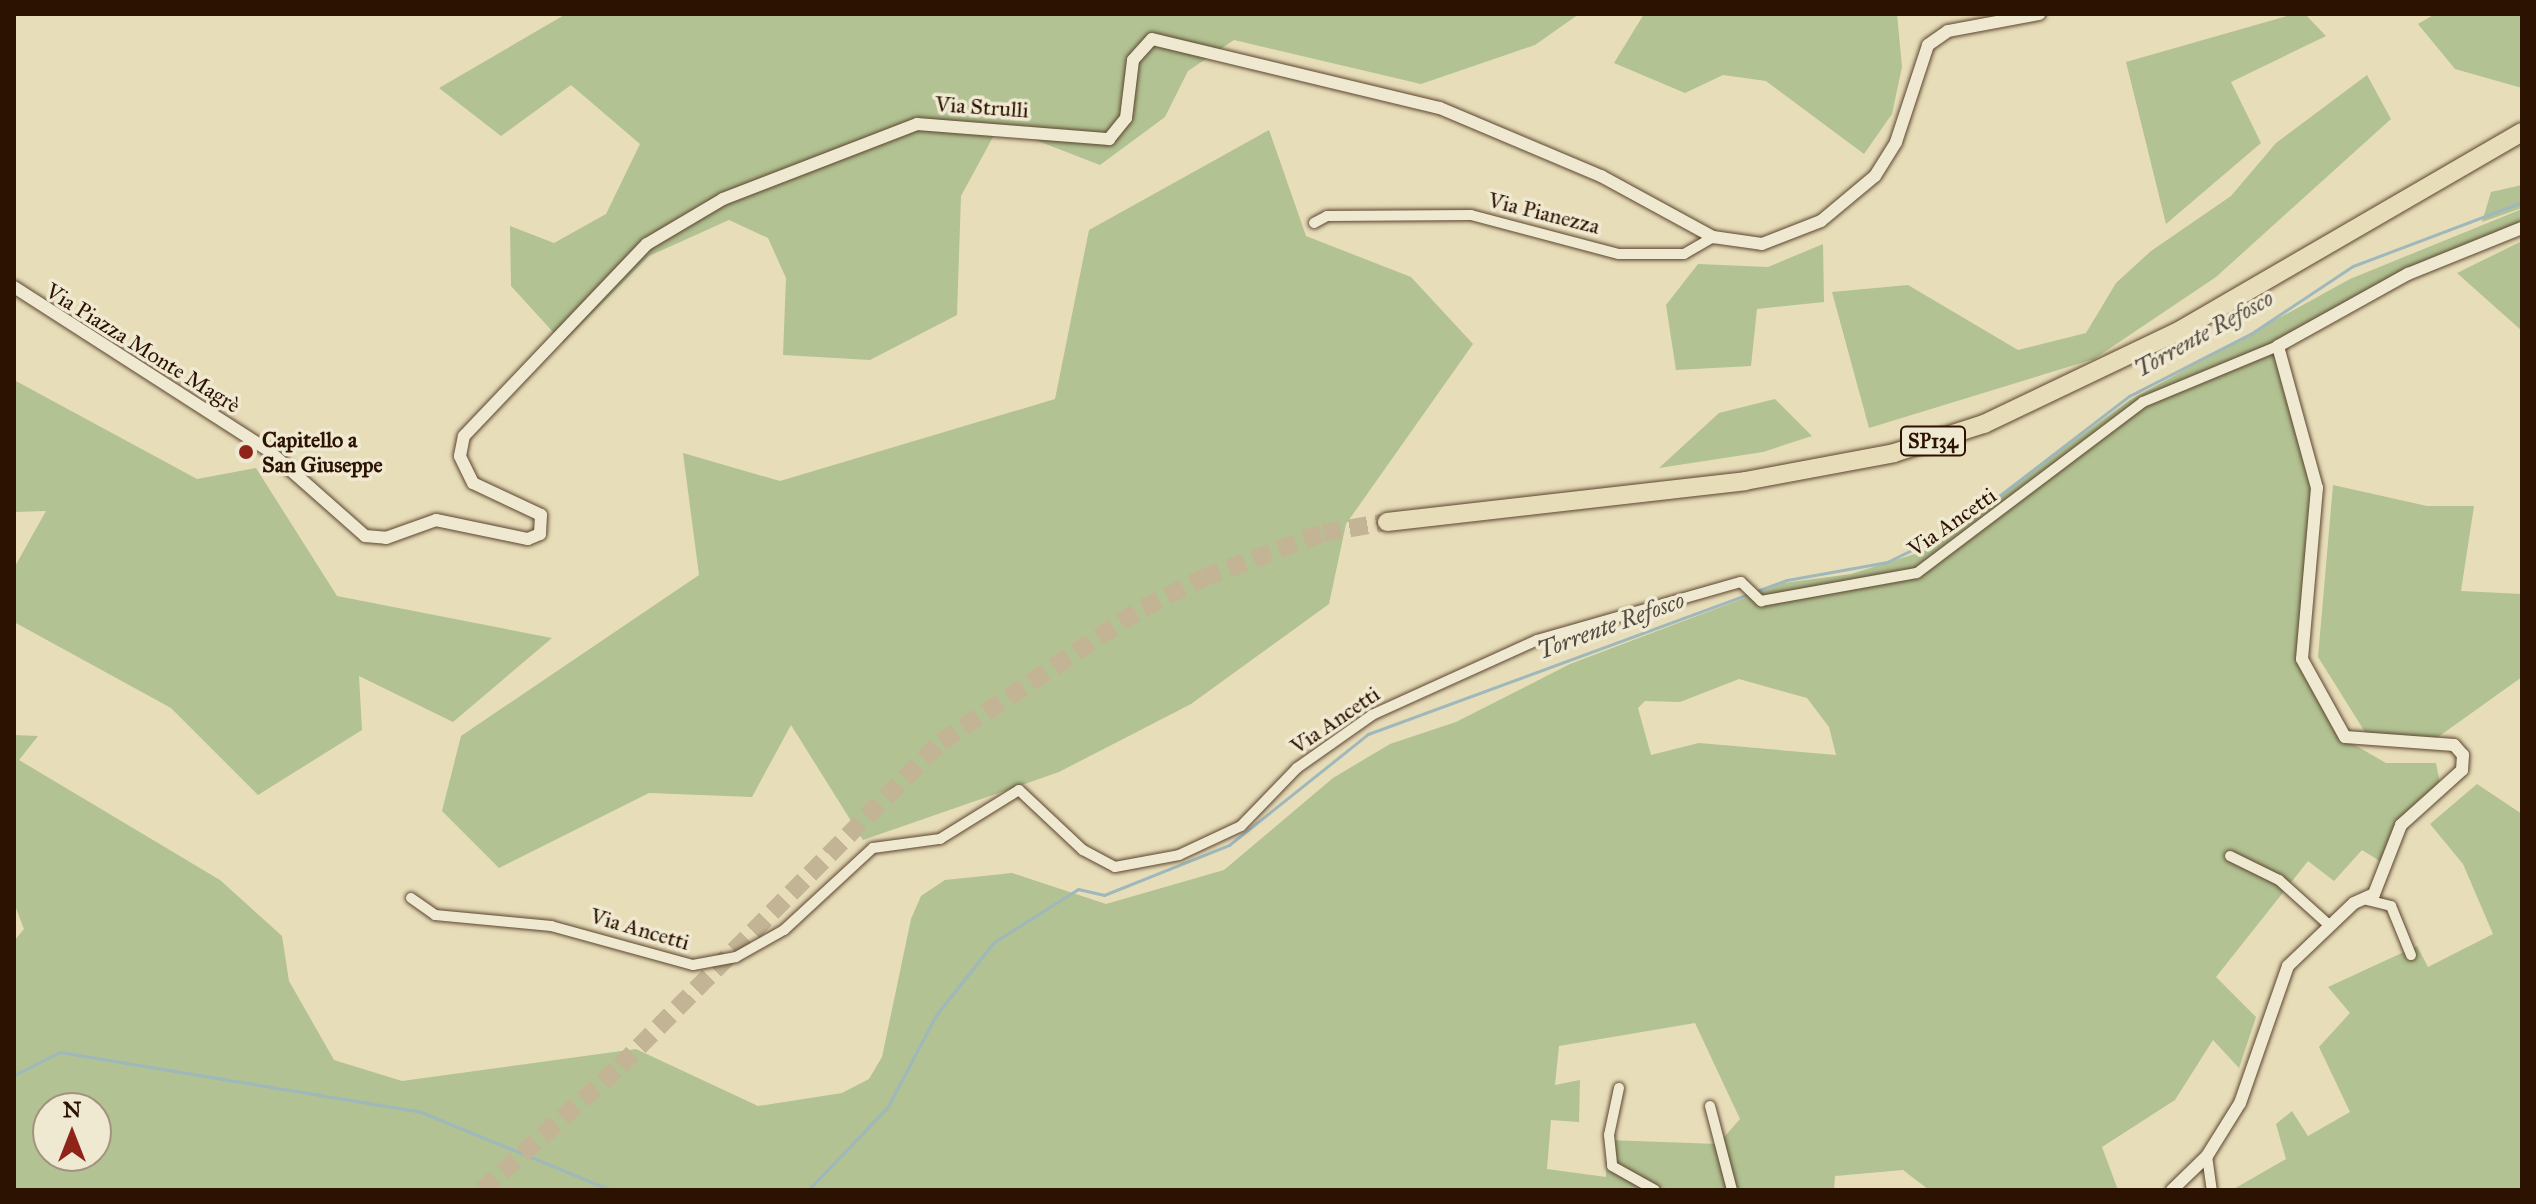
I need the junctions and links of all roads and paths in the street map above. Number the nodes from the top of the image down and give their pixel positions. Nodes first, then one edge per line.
1 (2039, 14) edge
2 (2522, 132) edge
3 (1314, 223) dead end
4 (2522, 228) edge
5 (1713, 237) junction
6 (14, 287) edge
7 (2278, 346) junction
8 (1387, 522) tunnel mouth
9 (543, 528) joint
10 (2230, 856) dead end
11 (411, 898) dead end
12 (2363, 899) junction
13 (2329, 925) junction
14 (2411, 955) dead end
15 (1619, 1088) dead end
16 (1710, 1106) dead end
17 (2207, 1156) junction
18 (1655, 1190) edge
19 (1732, 1190) edge
20 (2172, 1190) edge
21 (2212, 1190) edge

1 - 5 street
2 - 8 highway, SP134
3 - 5 street, Via Pianezza
4 - 7 street, Via Ancetti
5 - 9 street, Via Strulli
6 - 9 street, Via Piazza Monte Magrè
7 - 11 street, Via Ancetti
7 - 12 street
10 - 13 street
12 - 13 street
12 - 14 street
13 - 17 street
15 - 18 street
16 - 19 street
17 - 20 street
17 - 21 street

